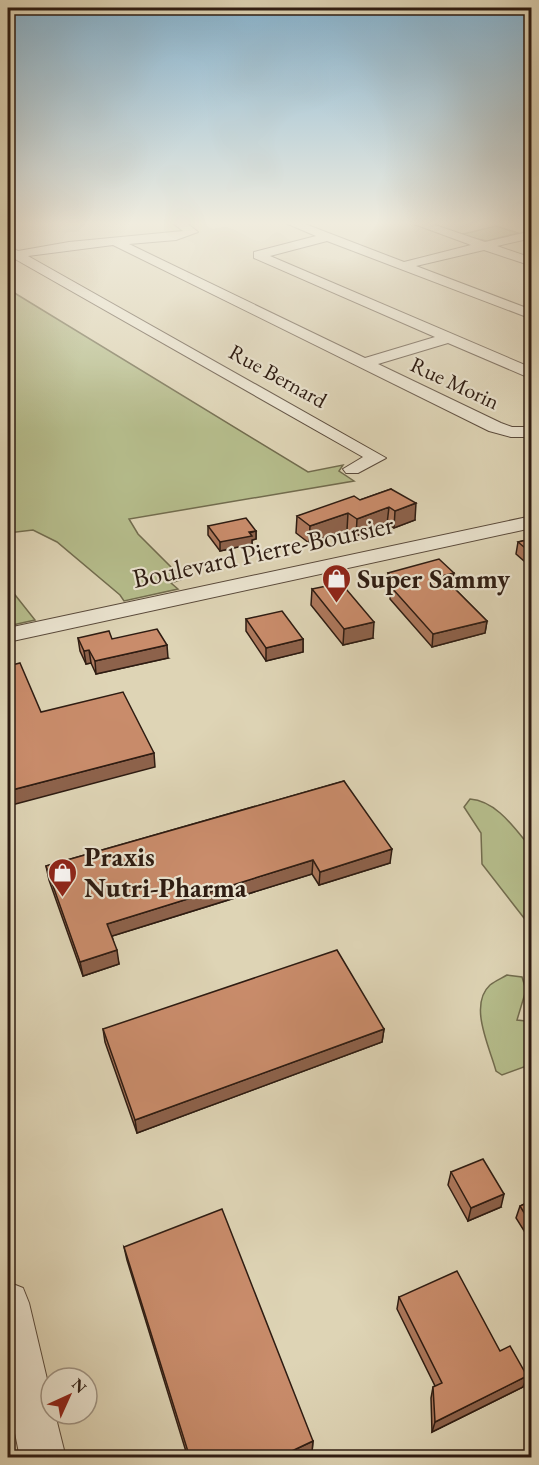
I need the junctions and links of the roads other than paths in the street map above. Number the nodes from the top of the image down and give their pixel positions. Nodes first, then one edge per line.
1 (83, 292) edge
2 (216, 292) edge
3 (344, 292) edge
4 (472, 292) edge
5 (531, 315) edge
6 (448, 338) junction
7 (362, 364) junction
8 (531, 374) edge
9 (531, 432) edge
10 (352, 470) dead end
11 (531, 522) edge
12 (8, 635) edge
13 (8, 1303) edge
14 (43, 1458) edge

1 - 10 street, Rue Bernard
2 - 7 street, Rue Morin
3 - 6 street
4 - 5 street
6 - 7 street, Rue Morin
6 - 8 street
7 - 9 street, Rue Morin
11 - 12 street, Boulevard Pierre-Boursier
13 - 14 street

